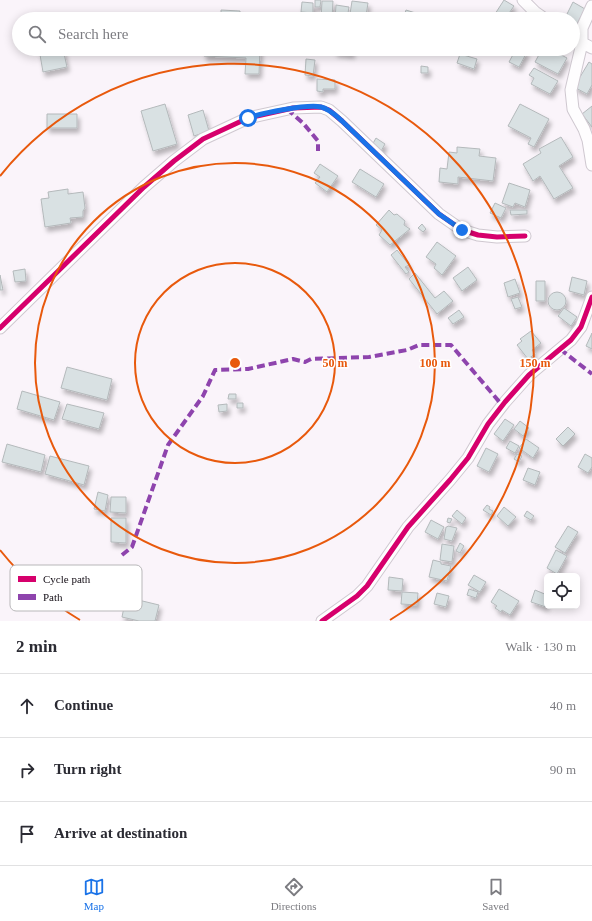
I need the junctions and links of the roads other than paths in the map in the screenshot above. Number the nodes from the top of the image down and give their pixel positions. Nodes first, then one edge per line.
1 (523, 0) edge
2 (592, 6) edge
3 (535, 12) edge
4 (580, 37) edge
5 (580, 42) edge
6 (592, 48) edge
7 (575, 56) edge
8 (592, 165) edge
9 (525, 236) dead end
10 (592, 297) edge
11 (0, 328) edge
12 (322, 621) edge

1 - 3 street
2 - 4 street
5 - 6 street
7 - 8 street
9 - 11 street
10 - 12 street

